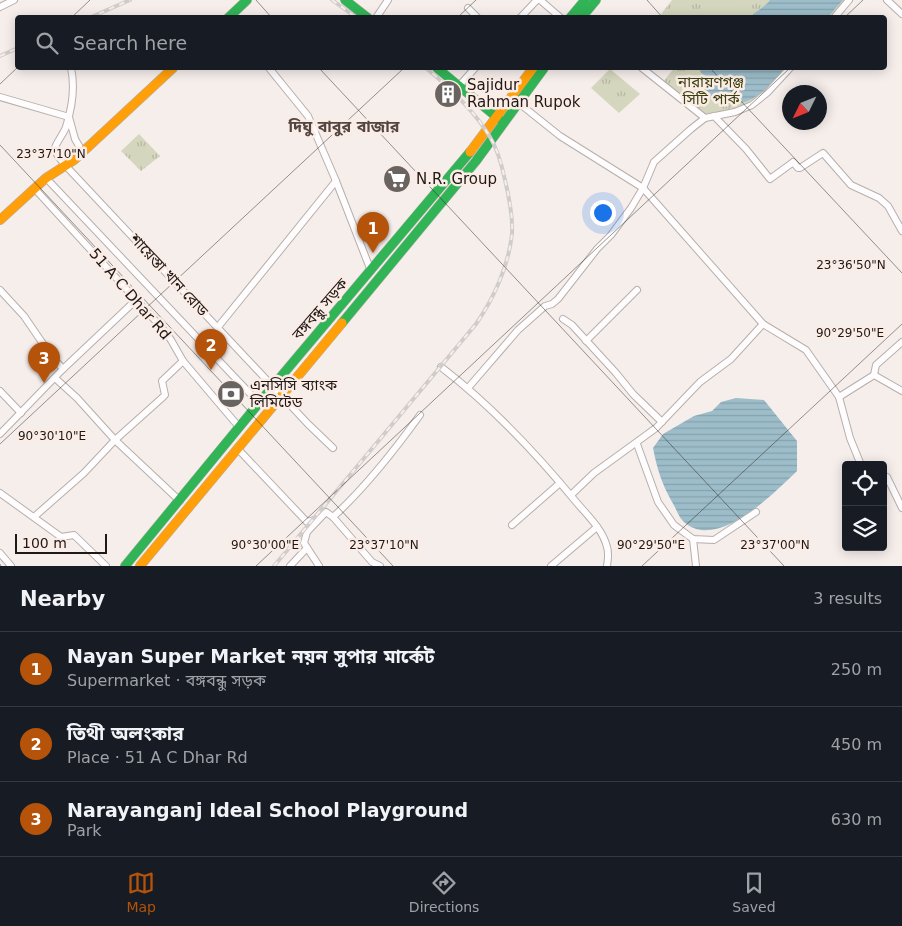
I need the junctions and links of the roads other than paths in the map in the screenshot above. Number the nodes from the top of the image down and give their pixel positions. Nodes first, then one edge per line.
1 (14, 0) edge
2 (247, 0) edge
3 (345, 0) edge
4 (388, 0) edge
5 (539, 0) edge
6 (585, 0) edge
7 (596, 0) edge
8 (849, 0) edge
9 (887, 0) edge
10 (0, 7) edge
11 (468, 8) dead end
12 (902, 14) edge
13 (231, 15) edge
14 (364, 15) edge
15 (378, 15) edge
16 (475, 15) edge
17 (523, 15) edge
18 (557, 15) edge
19 (576, 15) edge
20 (577, 15) edge
21 (836, 15) edge
22 (71, 70) edge
23 (170, 70) edge
24 (272, 70) edge
25 (439, 70) edge
26 (473, 70) edge
27 (532, 70) edge
28 (542, 70) edge
29 (645, 70) edge
30 (788, 70) edge
31 (459, 86) junction
32 (1, 97) edge
33 (514, 100) junction
34 (714, 116) junction
35 (69, 117) junction
36 (705, 118) junction
37 (500, 120) junction
38 (82, 151) junction
39 (65, 165) junction
40 (46, 178) junction
41 (336, 181) junction
42 (643, 188) junction
43 (35, 189) junction
44 (0, 220) edge
45 (902, 230) edge
46 (371, 271) junction
47 (0, 290) edge
48 (637, 290) dead end
49 (136, 300) junction
50 (563, 319) dead end
51 (763, 324) junction
52 (218, 327) junction
53 (586, 341) junction
54 (902, 342) edge
55 (183, 361) junction
56 (441, 366) dead end
57 (63, 370) junction
58 (874, 375) junction
59 (54, 378) junction
60 (273, 386) junction
61 (468, 388) junction
62 (0, 391) edge
63 (902, 391) edge
64 (281, 395) junction
65 (839, 396) junction
66 (259, 403) junction
67 (21, 413) junction
68 (420, 415) dead end
69 (662, 422) junction
70 (239, 427) junction
71 (0, 434) edge
72 (115, 440) junction
73 (637, 444) junction
74 (237, 448) junction
75 (333, 448) dead end
76 (859, 461) edge
77 (887, 477) edge
78 (560, 483) junction
79 (0, 493) edge
80 (571, 495) junction
81 (180, 501) junction
82 (901, 506) edge
83 (756, 512) dead end
84 (34, 517) junction
85 (333, 517) junction
86 (319, 519) junction
87 (512, 525) dead end
88 (597, 527) junction
89 (693, 539) junction
90 (307, 548) junction
91 (0, 552) edge
92 (142, 565) edge
93 (11, 566) edge
94 (106, 566) edge
95 (125, 566) edge
96 (290, 566) edge
97 (319, 566) edge
98 (380, 566) edge
99 (551, 566) edge
100 (607, 566) edge
101 (696, 566) edge

1 - 10 street
2 - 13 main road
3 - 14 main road
4 - 15 street
5 - 17 street
5 - 18 street
6 - 19 main road
7 - 20 main road
8 - 21 street
9 - 12 street
11 - 16 street
22 - 35 street
23 - 38 main road
24 - 41 street
25 - 31 main road
26 - 31 street
27 - 33 main road, বঙ্গবন্ধু সড়ক
28 - 33 main road, বঙ্গবন্ধু সড়ক
29 - 36 street
30 - 34 street
31 - 37 main road
32 - 35 street
33 - 37 main road, বঙ্গবন্ধু সড়ক
33 - 42 street
34 - 36 street
34 - 45 street
35 - 38 street
35 - 39 street
36 - 42 street
37 - 46 main road, বঙ্গবন্ধু সড়ক
37 - 64 main road, বঙ্গবন্ধু সড়ক
38 - 39 main road
39 - 40 main road
39 - 52 street, শায়েস্তা খান রোড
40 - 43 main road
40 - 66 street
41 - 46 street
41 - 52 street
42 - 51 street
42 - 61 street
43 - 44 main road
43 - 49 street, 51 A C Dhar Rd
46 - 60 main road, বঙ্গবন্ধু সড়ক
47 - 57 street
48 - 53 street
49 - 55 street, 51 A C Dhar Rd
49 - 57 street
50 - 53 street
51 - 65 street
51 - 69 street
52 - 60 street, শায়েস্তা খান রোড
53 - 69 street
54 - 58 street
55 - 70 street, 51 A C Dhar Rd
55 - 72 street
56 - 61 street
57 - 59 street
58 - 63 street
58 - 65 street
59 - 67 street
59 - 72 street
60 - 64 street, শায়েস্তা খান রোড
60 - 66 main road, বঙ্গবন্ধু সড়ক
61 - 78 street
62 - 67 street
64 - 74 main road, বঙ্গবন্ধু সড়ক
64 - 75 street, শায়েস্তা খান রোড
65 - 76 street
66 - 70 main road, বঙ্গবন্ধু সড়ক
67 - 71 street
68 - 85 street
69 - 73 street
70 - 81 main road, বঙ্গবন্ধু সড়ক
72 - 81 street
72 - 84 street
73 - 80 street
73 - 89 street
74 - 86 street
74 - 92 main road, বঙ্গবন্ধু সড়ক
77 - 82 street
78 - 80 street
78 - 87 street
79 - 84 street
80 - 88 street
81 - 95 main road, বঙ্গবন্ধু সড়ক
83 - 89 street
84 - 94 street
85 - 86 street
85 - 98 street
86 - 90 street
88 - 99 street
88 - 100 street
89 - 101 street
90 - 96 street
90 - 97 street
91 - 93 street

